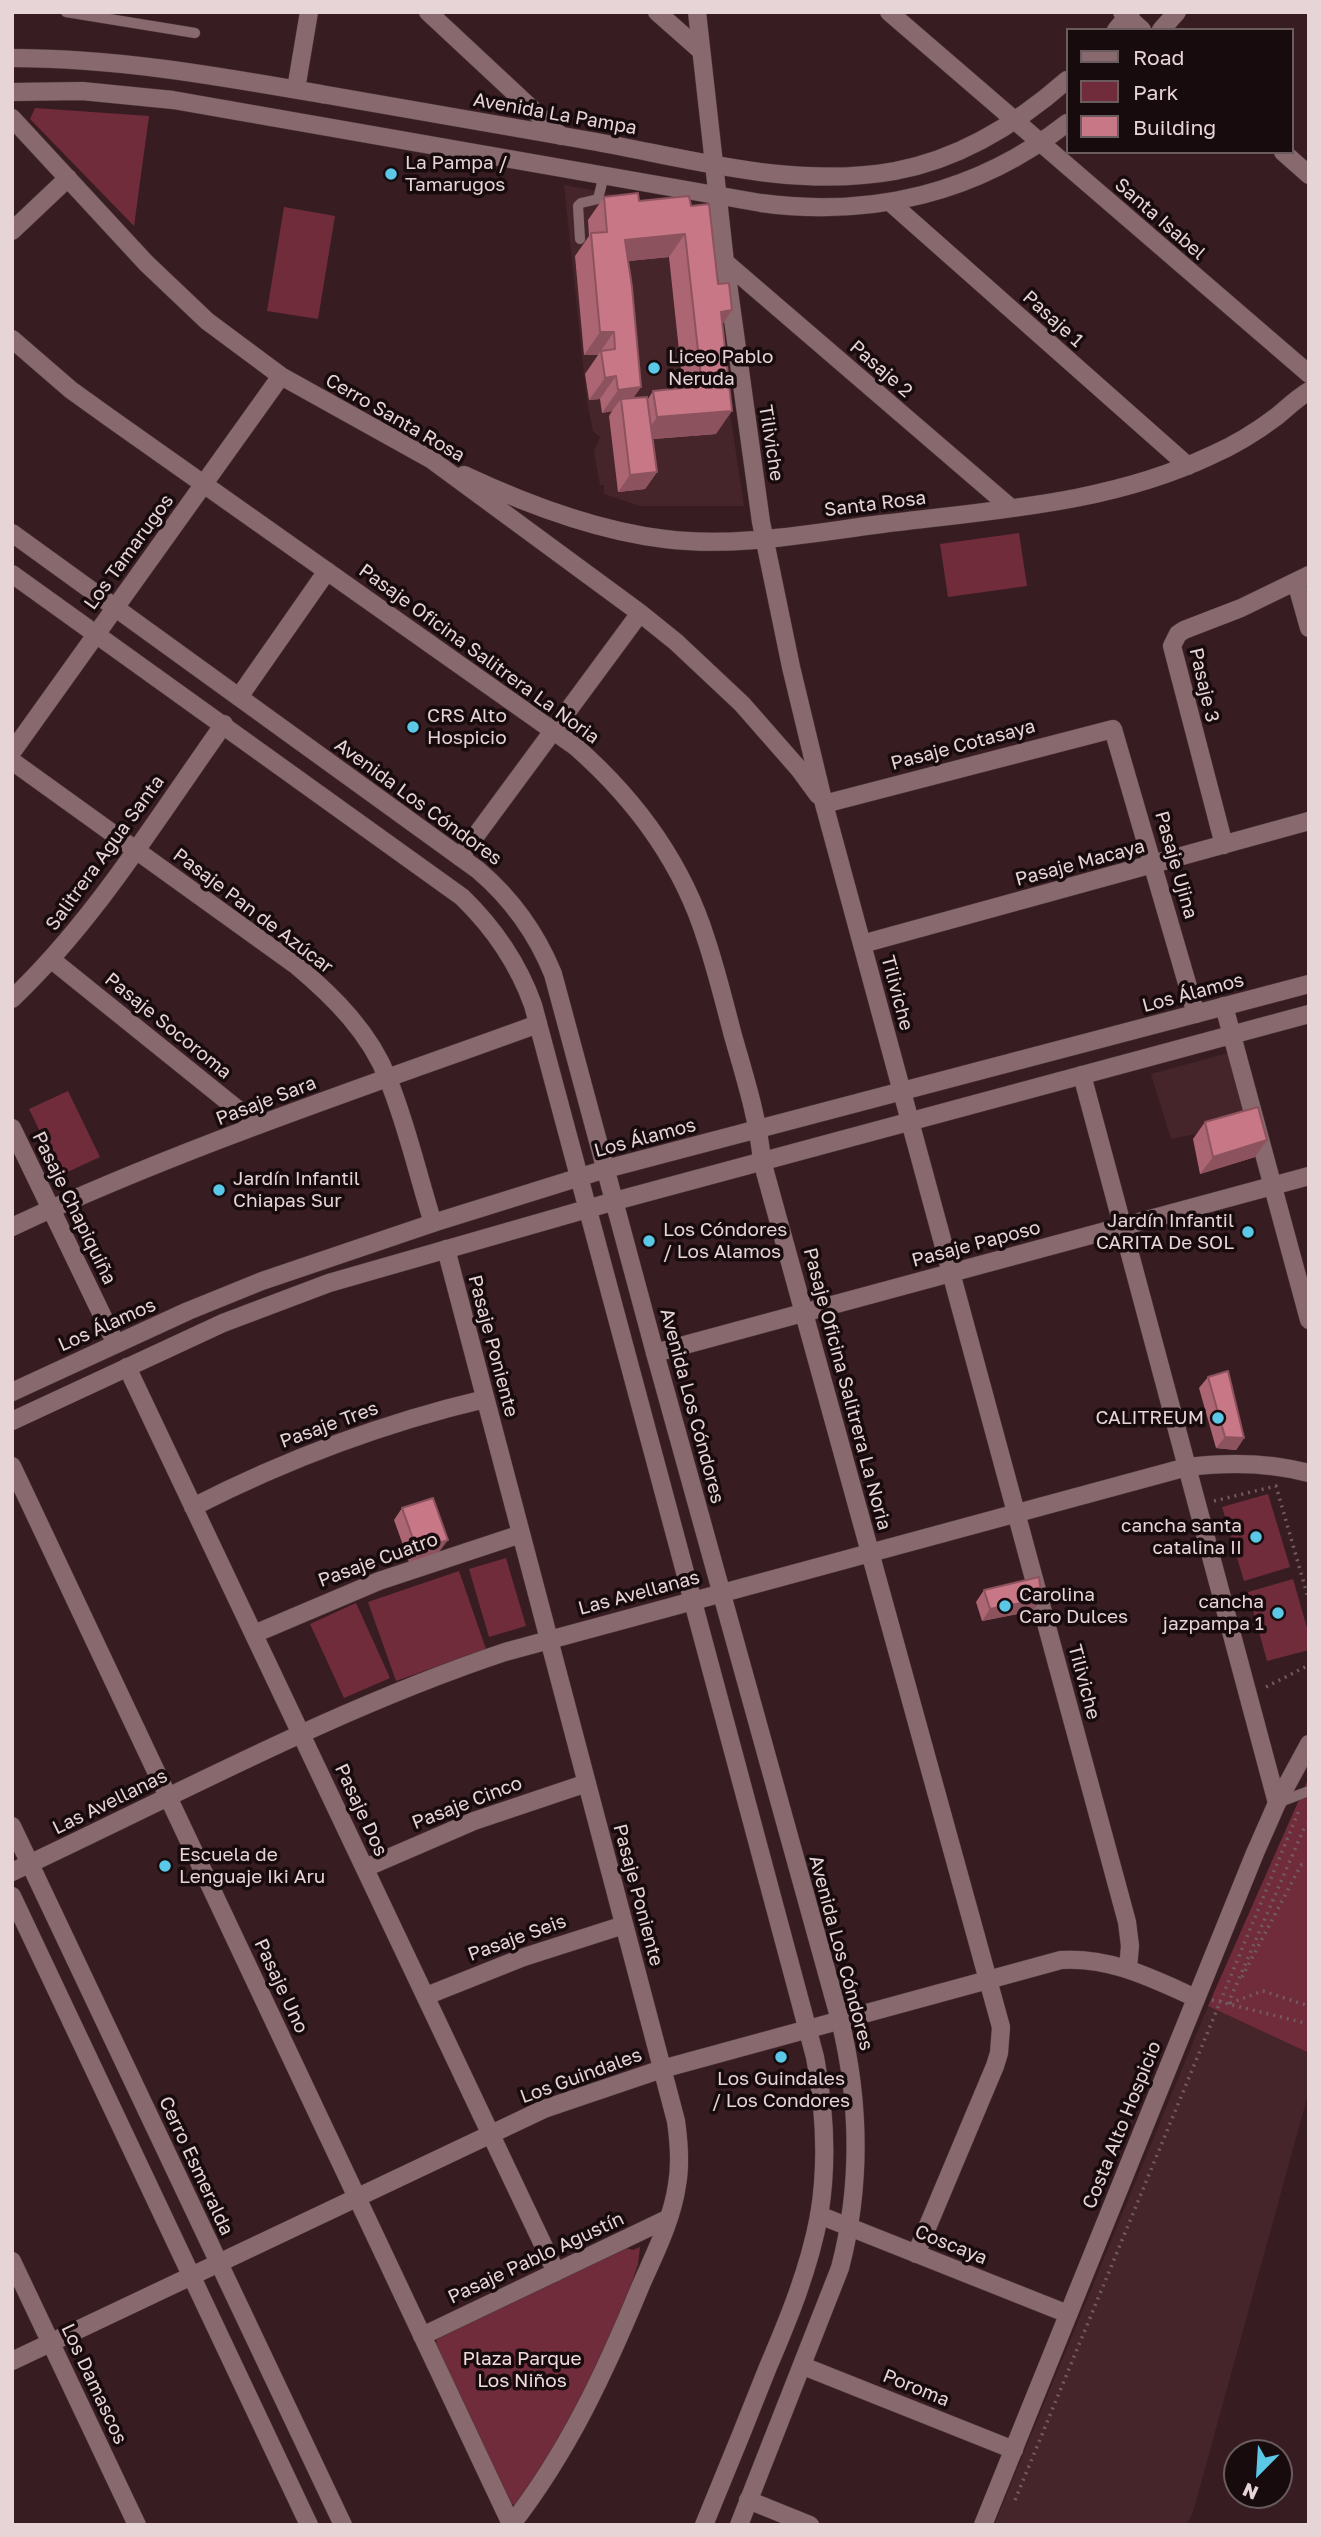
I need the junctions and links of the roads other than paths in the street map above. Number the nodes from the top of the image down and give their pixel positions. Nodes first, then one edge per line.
1 (66, 12) edge
2 (309, 12) edge
3 (428, 12) edge
4 (657, 12) edge
5 (697, 12) edge
6 (889, 12) edge
7 (1177, 12) edge
8 (1124, 18) edge
9 (1139, 28) edge
10 (1163, 28) edge
11 (195, 33) dead end
12 (700, 50) junction
13 (12, 58) edge
14 (1066, 81) edge
15 (296, 89) junction
16 (12, 92) edge
17 (12, 118) edge
18 (1015, 121) junction
19 (1066, 124) edge
20 (561, 136) junction
21 (1041, 143) junction
22 (1285, 154) edge
23 (714, 164) junction
24 (604, 174) junction
25 (1309, 175) edge
26 (68, 178) junction
27 (717, 195) junction
28 (891, 203) junction
29 (12, 230) edge
30 (580, 239) dead end
31 (725, 262) junction
32 (12, 339) edge
33 (1309, 374) edge
34 (281, 376) junction
35 (1309, 391) edge
36 (432, 460) junction
37 (1188, 466) junction
38 (204, 484) junction
39 (1011, 508) junction
40 (12, 533) edge
41 (764, 539) junction
42 (327, 571) junction
43 (12, 574) edge
44 (1302, 579) edge
45 (115, 608) junction
46 (640, 614) junction
47 (1309, 628) edge
48 (96, 634) junction
49 (239, 698) junction
50 (223, 724) junction
51 (1114, 729) joint
52 (554, 731) junction
53 (12, 752) edge
54 (12, 761) edge
55 (824, 804) junction
56 (1309, 821) edge
57 (1224, 845) junction
58 (135, 849) junction
59 (460, 857) junction
60 (1154, 864) junction
61 (862, 944) junction
62 (52, 960) junction
63 (1309, 984) edge
64 (12, 999) edge
65 (1224, 1006) junction
66 (1196, 1014) junction
67 (1309, 1014) edge
68 (538, 1024) junction
69 (1232, 1035) junction
70 (1082, 1075) junction
71 (388, 1078) junction
72 (902, 1092) junction
73 (910, 1122) junction
74 (257, 1125) junction
75 (12, 1128) edge
76 (759, 1129) junction
77 (762, 1161) junction
78 (606, 1170) junction
79 (1309, 1176) edge
80 (579, 1178) junction
81 (1273, 1186) junction
82 (614, 1200) junction
83 (51, 1209) junction
84 (587, 1209) junction
85 (433, 1223) junction
86 (12, 1227) edge
87 (1123, 1227) junction
88 (446, 1249) junction
89 (951, 1273) junction
90 (804, 1312) junction
91 (1309, 1320) edge
92 (116, 1344) junction
93 (655, 1353) junction
94 (127, 1367) junction
95 (12, 1392) edge
96 (485, 1399) junction
97 (12, 1421) edge
98 (12, 1466) edge
99 (1187, 1467) junction
100 (1309, 1473) edge
101 (193, 1507) junction
102 (1016, 1513) junction
103 (521, 1534) junction
104 (870, 1552) junction
105 (721, 1592) junction
106 (692, 1600) junction
107 (254, 1634) junction
108 (549, 1639) junction
109 (301, 1734) junction
110 (1309, 1744) edge
111 (587, 1783) junction
112 (1308, 1791) edge
113 (169, 1797) junction
114 (1277, 1803) junction
115 (12, 1826) edge
116 (30, 1863) junction
117 (365, 1868) junction
118 (12, 1872) edge
119 (12, 1896) edge
120 (624, 1925) junction
121 (1128, 1968) junction
122 (989, 1979) junction
123 (426, 1996) junction
124 (1196, 1998) junction
125 (840, 2020) junction
126 (807, 2029) junction
127 (662, 2069) junction
128 (491, 2134) junction
129 (357, 2198) junction
130 (819, 2215) junction
131 (669, 2218) junction
132 (849, 2227) junction
133 (916, 2254) junction
134 (12, 2261) edge
135 (219, 2263) junction
136 (556, 2272) junction
137 (191, 2276) junction
138 (1068, 2314) junction
139 (422, 2336) junction
140 (51, 2342) junction
141 (12, 2361) edge
142 (803, 2366) junction
143 (1014, 2449) junction
144 (748, 2500) junction
145 (306, 2524) edge
146 (137, 2525) edge
147 (342, 2525) edge
148 (511, 2525) edge
149 (704, 2525) edge
150 (738, 2525) edge
151 (810, 2525) edge
152 (983, 2525) edge

1 - 11 lane
2 - 15 street
3 - 20 street
4 - 12 street
5 - 12 street, Tiliviche
6 - 18 street, Santa Isabel
7 - 10 street
8 - 9 street
12 - 23 street, Tiliviche
13 - 15 street, Avenida La Pampa
14 - 18 street, Avenida La Pampa
15 - 20 street, Avenida La Pampa
16 - 24 street
17 - 26 street, Cerro Santa Rosa
18 - 21 street, Santa Isabel
18 - 23 street, Avenida La Pampa
19 - 21 street
20 - 23 street, Avenida La Pampa
21 - 28 street
21 - 33 street, Santa Isabel
22 - 25 street
23 - 27 street, Tiliviche
24 - 27 street
24 - 30 lane
26 - 29 street
26 - 34 street, Cerro Santa Rosa
27 - 28 street
27 - 31 street, Tiliviche
28 - 37 street, Pasaje 1
31 - 39 street, Pasaje 2
31 - 41 street, Tiliviche
32 - 38 street, Pasaje Oficina Salitrera La Noria
34 - 36 street, Cerro Santa Rosa
34 - 38 street, Los Tamarugos
35 - 37 street, Santa Rosa
36 - 41 street, Santa Rosa
36 - 46 street, Cerro Santa Rosa
37 - 39 street, Santa Rosa
38 - 42 street, Pasaje Oficina Salitrera La Noria
38 - 45 street, Los Tamarugos
39 - 41 street, Santa Rosa
40 - 45 street, Avenida Los Cóndores
41 - 55 street, Tiliviche
42 - 49 street
42 - 52 street, Pasaje Oficina Salitrera La Noria
43 - 48 street
44 - 47 street
44 - 57 street, Pasaje 3
45 - 48 street, Los Tamarugos
45 - 49 street, Avenida Los Cóndores
46 - 52 street
46 - 55 street, Cerro Santa Rosa
48 - 50 street
48 - 53 street, Los Tamarugos
49 - 59 street, Avenida Los Cóndores
50 - 58 street, Salitrera Agua Santa
50 - 68 street
51 - 55 street, Pasaje Cotasaya
51 - 60 street, Pasaje Ujina
52 - 59 street
52 - 76 street, Pasaje Oficina Salitrera La Noria
54 - 58 street, Pasaje Pan de Azúcar
55 - 61 street, Tiliviche
56 - 57 street, Pasaje Macaya
57 - 60 street, Pasaje Macaya
58 - 62 street, Salitrera Agua Santa
58 - 71 street, Pasaje Pan de Azúcar
59 - 78 street, Avenida Los Cóndores
60 - 61 street, Pasaje Macaya
60 - 66 street, Pasaje Ujina
61 - 72 street, Tiliviche
62 - 64 street, Salitrera Agua Santa
62 - 74 street, Pasaje Socoroma
63 - 65 street, Los Álamos
65 - 66 street, Los Álamos
65 - 69 street
66 - 72 street, Los Álamos
67 - 69 street
68 - 71 street, Pasaje Sara
68 - 80 street
69 - 70 street
69 - 81 street
70 - 73 street
70 - 87 street
71 - 74 street, Pasaje Sara
71 - 85 street, Pasaje Pan de Azúcar
72 - 73 street, Tiliviche
72 - 76 street, Los Álamos
73 - 77 street
73 - 89 street, Tiliviche
74 - 83 street, Pasaje Sara
75 - 83 street, Pasaje Chapiquiña
76 - 77 street, Pasaje Oficina Salitrera La Noria
76 - 78 street, Los Álamos
77 - 82 street
77 - 90 street, Pasaje Oficina Salitrera La Noria
78 - 80 street, Los Álamos
78 - 82 street, Avenida Los Cóndores
79 - 81 street, Pasaje Paposo
80 - 84 street
80 - 85 street, Los Álamos
81 - 87 street, Pasaje Paposo
81 - 91 street
82 - 84 street
82 - 93 street, Avenida Los Cóndores
83 - 86 street, Pasaje Sara
83 - 92 street, Pasaje Chapiquiña
84 - 88 street
84 - 106 street
85 - 92 street, Los Álamos
87 - 89 street, Pasaje Paposo
87 - 99 street
88 - 94 street
88 - 96 street, Pasaje Poniente
89 - 90 street, Pasaje Paposo
89 - 102 street, Tiliviche
90 - 93 street, Pasaje Paposo
90 - 104 street, Pasaje Oficina Salitrera La Noria
92 - 95 street, Los Álamos
93 - 105 street, Avenida Los Cóndores
94 - 97 street
94 - 101 street, Pasaje Dos
96 - 101 street, Pasaje Tres
96 - 103 street, Pasaje Poniente
98 - 113 street, Pasaje Uno
99 - 100 street, Las Avellanas
99 - 102 street, Las Avellanas
99 - 114 street
101 - 107 street, Pasaje Dos
102 - 104 street, Las Avellanas
102 - 121 street, Tiliviche
103 - 107 street, Pasaje Cuatro
103 - 108 street, Pasaje Poniente
104 - 105 street, Las Avellanas
104 - 122 street, Pasaje Oficina Salitrera La Noria
105 - 106 street, Las Avellanas
105 - 125 street, Avenida Los Cóndores
106 - 108 street, Las Avellanas
106 - 126 street
107 - 109 street, Pasaje Dos
108 - 109 street, Las Avellanas
108 - 111 street, Pasaje Poniente
109 - 113 street, Las Avellanas
109 - 117 street, Pasaje Dos
110 - 114 street, Costa Alto Hospicio
111 - 117 street, Pasaje Cinco
111 - 120 street, Pasaje Poniente
112 - 114 lane
113 - 116 street, Las Avellanas
113 - 129 street, Pasaje Uno
114 - 124 street, Costa Alto Hospicio
115 - 116 street, Cerro Esmeralda
116 - 118 street, Las Avellanas
116 - 135 street, Cerro Esmeralda
117 - 123 street, Pasaje Dos
119 - 137 street
120 - 123 street, Pasaje Seis
120 - 127 street, Pasaje Poniente
121 - 122 street, Los Guindales
121 - 124 street, Los Guindales
122 - 125 street, Los Guindales
122 - 133 street, Pasaje Oficina Salitrera La Noria
123 - 128 street, Pasaje Dos
124 - 138 street, Costa Alto Hospicio
125 - 126 street, Los Guindales
125 - 132 street, Avenida Los Cóndores
126 - 127 street, Los Guindales
126 - 130 street
127 - 128 street, Los Guindales
127 - 131 street, Pasaje Poniente
128 - 129 street, Los Guindales
128 - 136 street, Pasaje Dos
129 - 135 street, Los Guindales
129 - 139 street, Pasaje Uno
130 - 132 street, Coscaya
130 - 149 street
131 - 136 street, Pasaje Pablo Agustín
131 - 148 street, Pasaje Poniente
132 - 133 street, Coscaya
132 - 142 street, Avenida Los Cóndores
133 - 138 street, Coscaya
134 - 140 street, Los Damascos
135 - 137 street, Los Guindales
135 - 147 street, Cerro Esmeralda
136 - 139 street, Pasaje Pablo Agustín
137 - 140 street, Los Guindales
137 - 145 street
138 - 143 street, Costa Alto Hospicio
139 - 148 street, Pasaje Uno
140 - 141 street, Los Guindales
140 - 146 street, Los Damascos
142 - 143 street, Poroma
142 - 144 street, Avenida Los Cóndores
143 - 152 street, Costa Alto Hospicio
144 - 150 street, Avenida Los Cóndores
144 - 151 street

